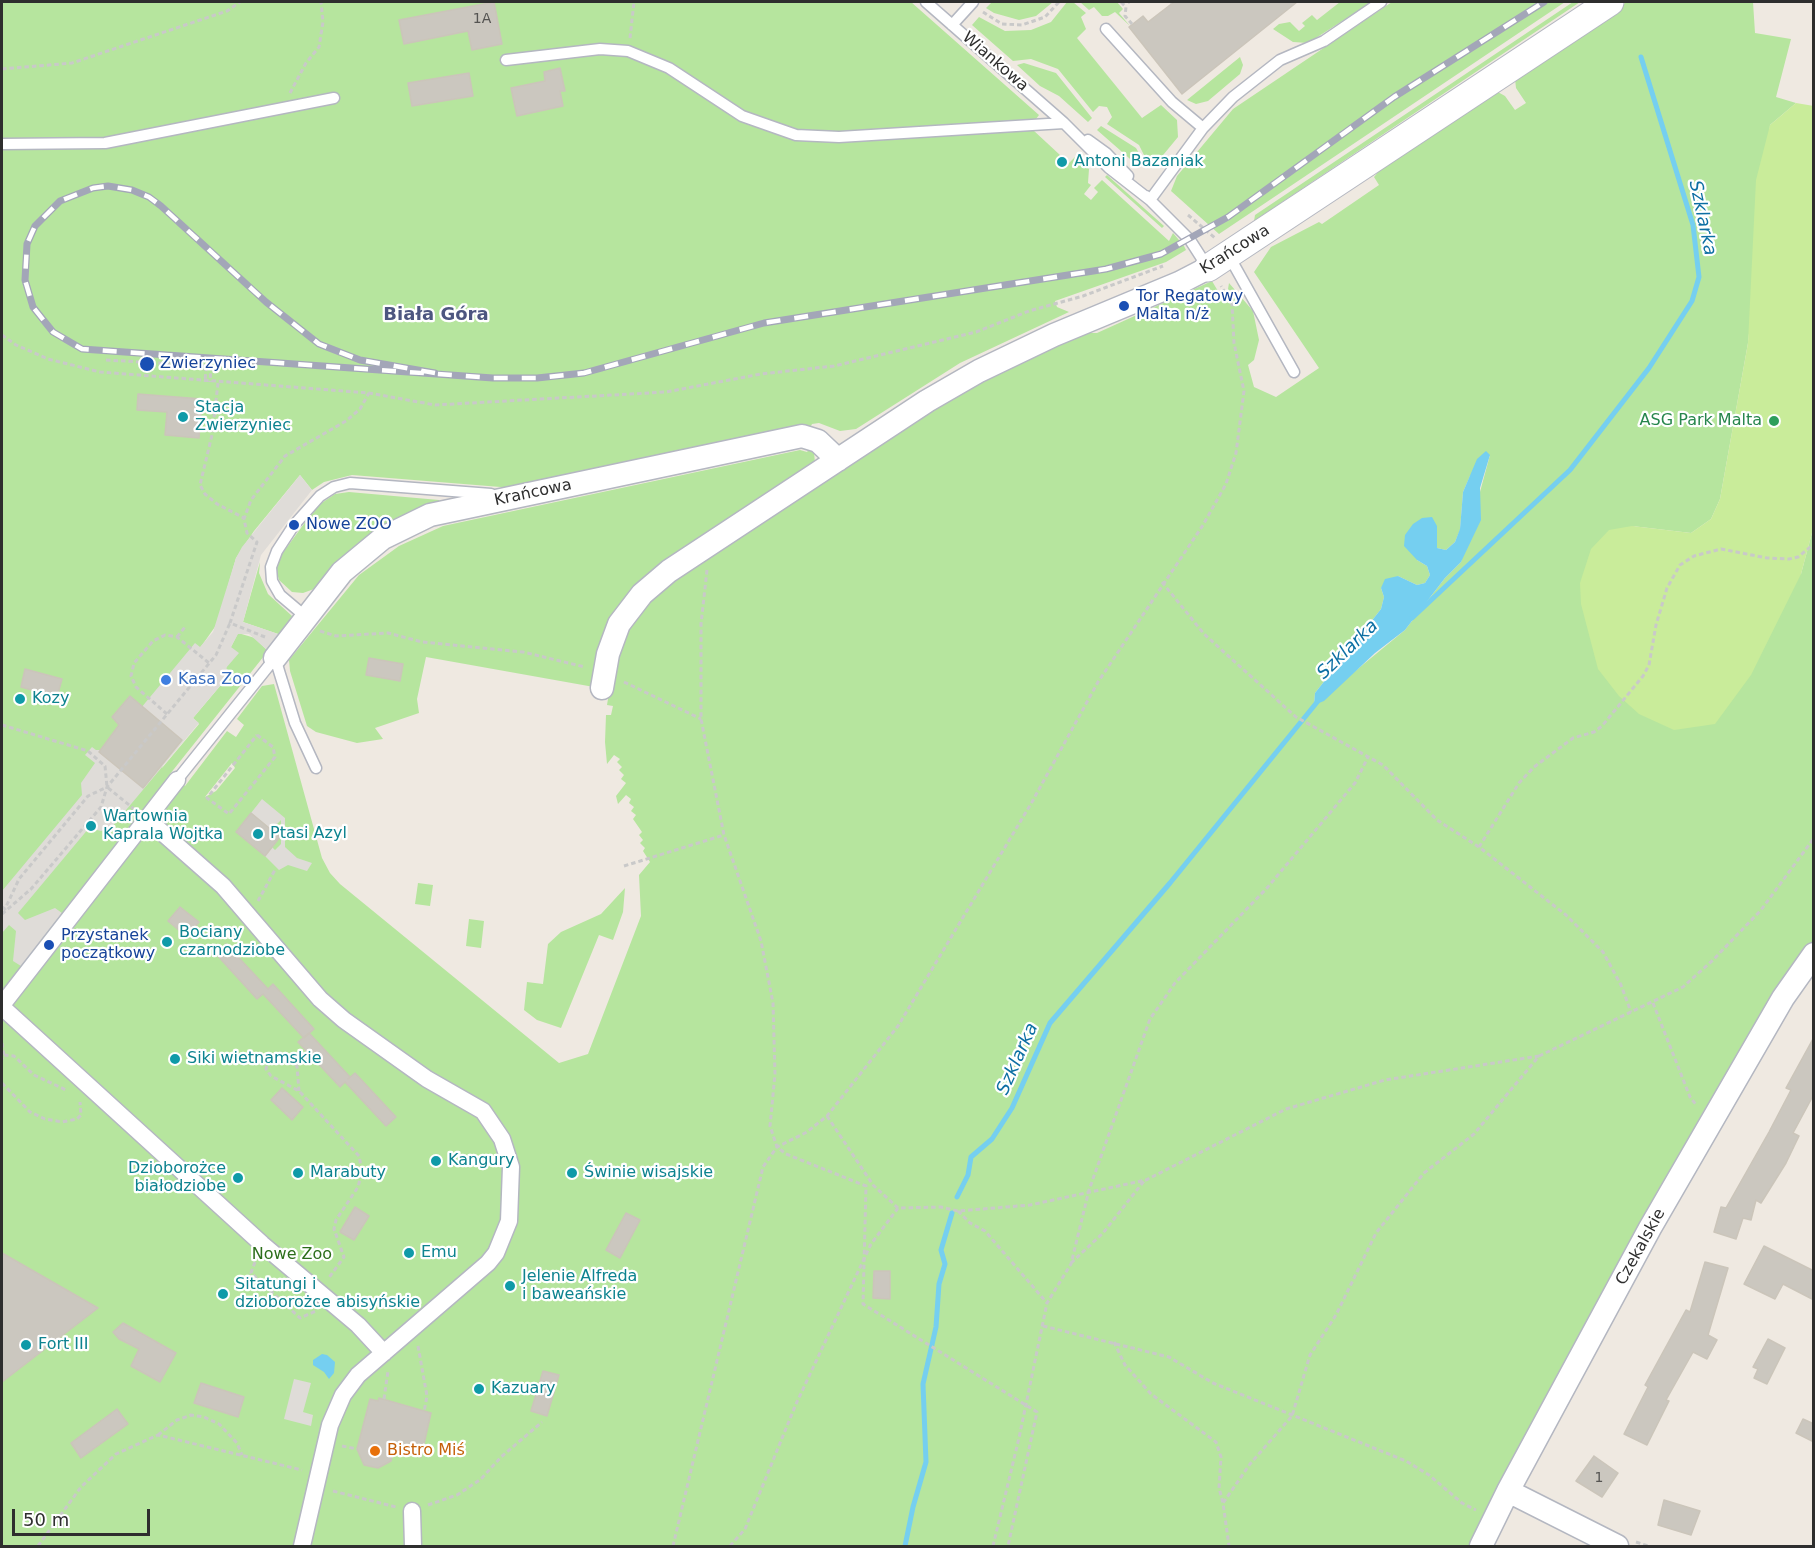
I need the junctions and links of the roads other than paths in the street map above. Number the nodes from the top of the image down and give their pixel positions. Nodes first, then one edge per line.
1 (926, 2) edge
2 (971, 2) edge
3 (1381, 2) edge
4 (1610, 2) edge
5 (952, 25) junction
6 (1106, 29) dead end
7 (506, 60) dead end
8 (334, 98) dead end
9 (1064, 123) junction
10 (1203, 128) junction
11 (2, 144) edge
12 (1150, 200) junction
13 (1218, 262) junction
14 (1294, 372) dead end
15 (838, 460) junction
16 (512, 496) junction
17 (306, 617) junction
18 (280, 651) junction
19 (603, 680) road end
20 (316, 768) dead end
21 (177, 780) joint
22 (147, 819) junction
23 (1814, 954) edge
24 (2, 1006) edge
25 (384, 1353) junction
26 (1508, 1491) junction
27 (412, 1511) road end
28 (302, 1546) edge
29 (413, 1546) edge
30 (1481, 1546) edge
31 (1617, 1546) edge

1 - 5 lane, Wiankowa
2 - 5 lane
3 - 10 lane
4 - 13 street, Krańcowa
5 - 9 lane, Wiankowa
6 - 10 lane
7 - 9 lane
8 - 11 lane
9 - 12 lane, Wiankowa
10 - 12 lane
12 - 13 lane, Wiankowa
13 - 14 lane, Wiankowa
13 - 15 street, Krańcowa
15 - 16 street, Krańcowa
15 - 19 street, Krańcowa
16 - 17 street, Krańcowa
16 - 17 lane
17 - 18 street, Krańcowa
18 - 20 lane
18 - 21 lane
21 - 22 street
22 - 24 street
22 - 25 street
23 - 26 street, Czekalskie
24 - 25 street
25 - 28 street
26 - 30 street, Czekalskie
26 - 31 street
27 - 29 street

